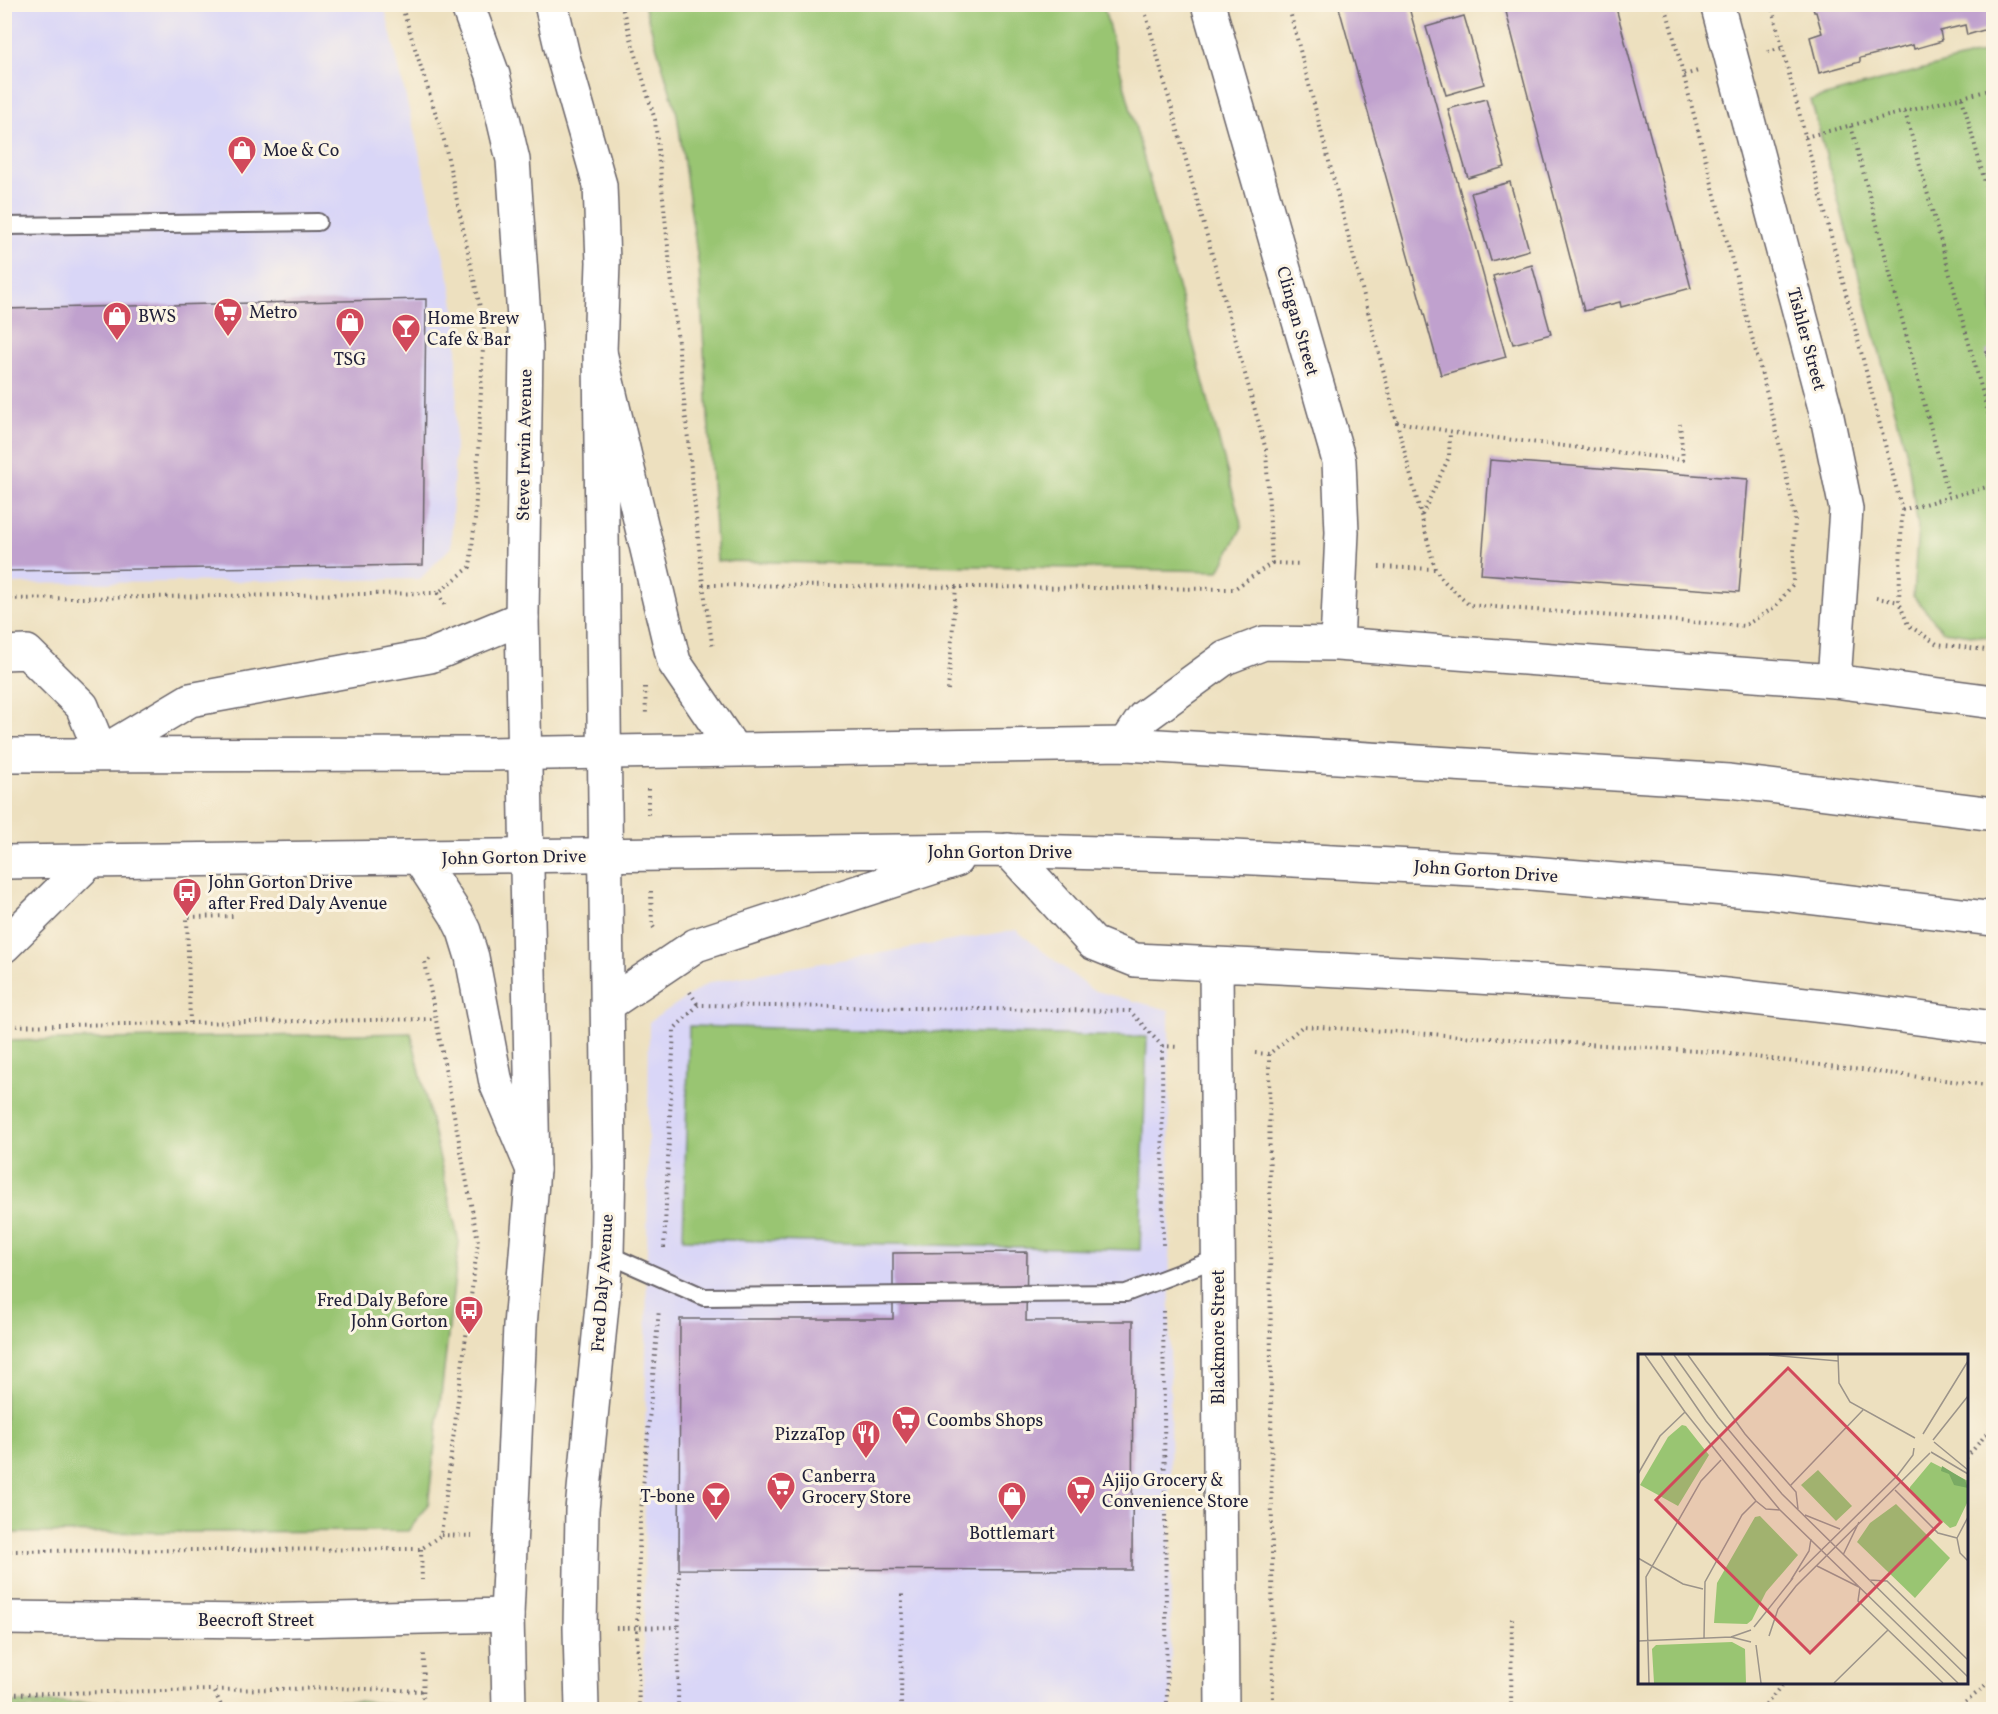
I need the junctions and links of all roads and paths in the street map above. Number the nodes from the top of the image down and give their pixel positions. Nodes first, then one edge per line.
1 (401, 4) edge
2 (467, 4) edge
3 (551, 4) edge
4 (621, 4) edge
5 (1143, 4) edge
6 (1208, 4) edge
7 (1288, 4) edge
8 (1665, 4) edge
9 (1717, 4) edge
10 (1771, 4) edge
11 (1994, 89) edge
12 (1962, 98) junction
13 (1905, 112) junction
14 (1851, 126) junction
15 (1805, 138) junction
16 (1994, 214) edge
17 (318, 222) dead end
18 (4, 226) edge
19 (600, 352) junction
20 (1397, 422) junction
21 (1680, 424) dead end
22 (1450, 431) junction
23 (1994, 434) edge
24 (1994, 485) edge
25 (1949, 497) junction
26 (1902, 510) junction
27 (1422, 516) junction
28 (703, 585) junction
29 (956, 587) junction
30 (4, 599) edge
31 (522, 618) junction
32 (1337, 644) junction
33 (713, 650) dead end
34 (1994, 651) edge
35 (4, 653) edge
36 (1834, 681) junction
37 (645, 683) dead end
38 (948, 690) dead end
39 (1994, 702) edge
40 (1126, 744) junction
41 (734, 750) junction
42 (646, 752) junction
43 (101, 753) junction
44 (604, 753) junction
45 (4, 754) edge
46 (525, 754) junction
47 (1994, 813) edge
48 (997, 850) junction
49 (606, 855) junction
50 (649, 855) junction
51 (527, 856) junction
52 (419, 858) junction
53 (90, 861) junction
54 (4, 862) edge
55 (236, 916) dead end
56 (1994, 919) edge
57 (652, 925) dead end
58 (4, 946) edge
59 (425, 962) dead end
60 (1216, 964) junction
61 (607, 1005) junction
62 (435, 1019) junction
63 (190, 1023) junction
64 (4, 1026) edge
65 (1994, 1028) edge
66 (1994, 1086) edge
67 (533, 1170) junction
68 (607, 1254) junction
69 (1218, 1258) junction
70 (662, 1277) junction
71 (1163, 1278) junction
72 (1994, 1425) edge
73 (1968, 1456) edge
74 (4, 1551) edge
75 (679, 1569) dead end
76 (902, 1594) dead end
77 (507, 1616) junction
78 (4, 1617) edge
79 (1512, 1618) dead end
80 (424, 1651) dead end
81 (1994, 1679) edge
82 (1783, 1684) edge
83 (214, 1690) junction
84 (424, 1691) junction
85 (4, 1694) edge
86 (223, 1710) edge
87 (423, 1710) edge
88 (509, 1710) edge
89 (582, 1710) edge
90 (639, 1710) edge
91 (678, 1710) edge
92 (900, 1710) edge
93 (1167, 1710) edge
94 (1222, 1710) edge
95 (1273, 1710) edge
96 (1512, 1710) edge
97 (1761, 1710) edge
98 (1956, 1710) edge

1 - 30 path
2 - 31 street, Steve Irwin Avenue
3 - 19 street
4 - 28 path
5 - 29 path
6 - 32 street, Clingan Street
7 - 20 path
8 - 27 path
9 - 36 street, Tishler Street
10 - 15 path
11 - 12 path
12 - 13 path
12 - 16 path
13 - 14 path
13 - 23 path
14 - 15 path
14 - 25 path
15 - 26 path
17 - 18 lane
19 - 41 street
19 - 44 street
20 - 22 path
20 - 27 path
21 - 22 path
22 - 27 path
24 - 25 path
25 - 26 path
26 - 34 path
28 - 29 path
28 - 33 path
29 - 38 path
31 - 43 street
31 - 46 street, Steve Irwin Avenue
32 - 36 street
32 - 40 street
35 - 43 street
36 - 39 street
37 - 42 path
40 - 41 street
40 - 47 street
41 - 42 street
42 - 44 street
42 - 50 path
43 - 45 street
43 - 46 street
44 - 46 street
44 - 49 street
46 - 51 street, Steve Irwin Avenue
48 - 50 street, John Gorton Drive
48 - 56 street, John Gorton Drive
48 - 60 street
48 - 61 street
49 - 50 street, John Gorton Drive
49 - 51 street, John Gorton Drive
49 - 61 street, Fred Daly Avenue
50 - 57 path
51 - 52 street, John Gorton Drive
51 - 67 street
52 - 53 street, John Gorton Drive
52 - 67 street
53 - 54 street, John Gorton Drive
53 - 58 street
55 - 63 path
59 - 62 path
60 - 65 street
60 - 69 street, Blackmore Street
61 - 68 street, Fred Daly Avenue
62 - 63 path
62 - 74 path
63 - 64 path
66 - 95 path
67 - 77 street
68 - 70 lane
68 - 89 street, Fred Daly Avenue
69 - 71 lane
69 - 94 street, Blackmore Street
70 - 71 lane
70 - 71 path
70 - 90 path
71 - 93 path
72 - 73 path
75 - 91 path
76 - 92 path
77 - 78 street, Beecroft Street
77 - 88 street
79 - 96 path
80 - 84 path
81 - 98 path
82 - 97 path
83 - 84 path
83 - 85 path
83 - 86 path
84 - 87 path

